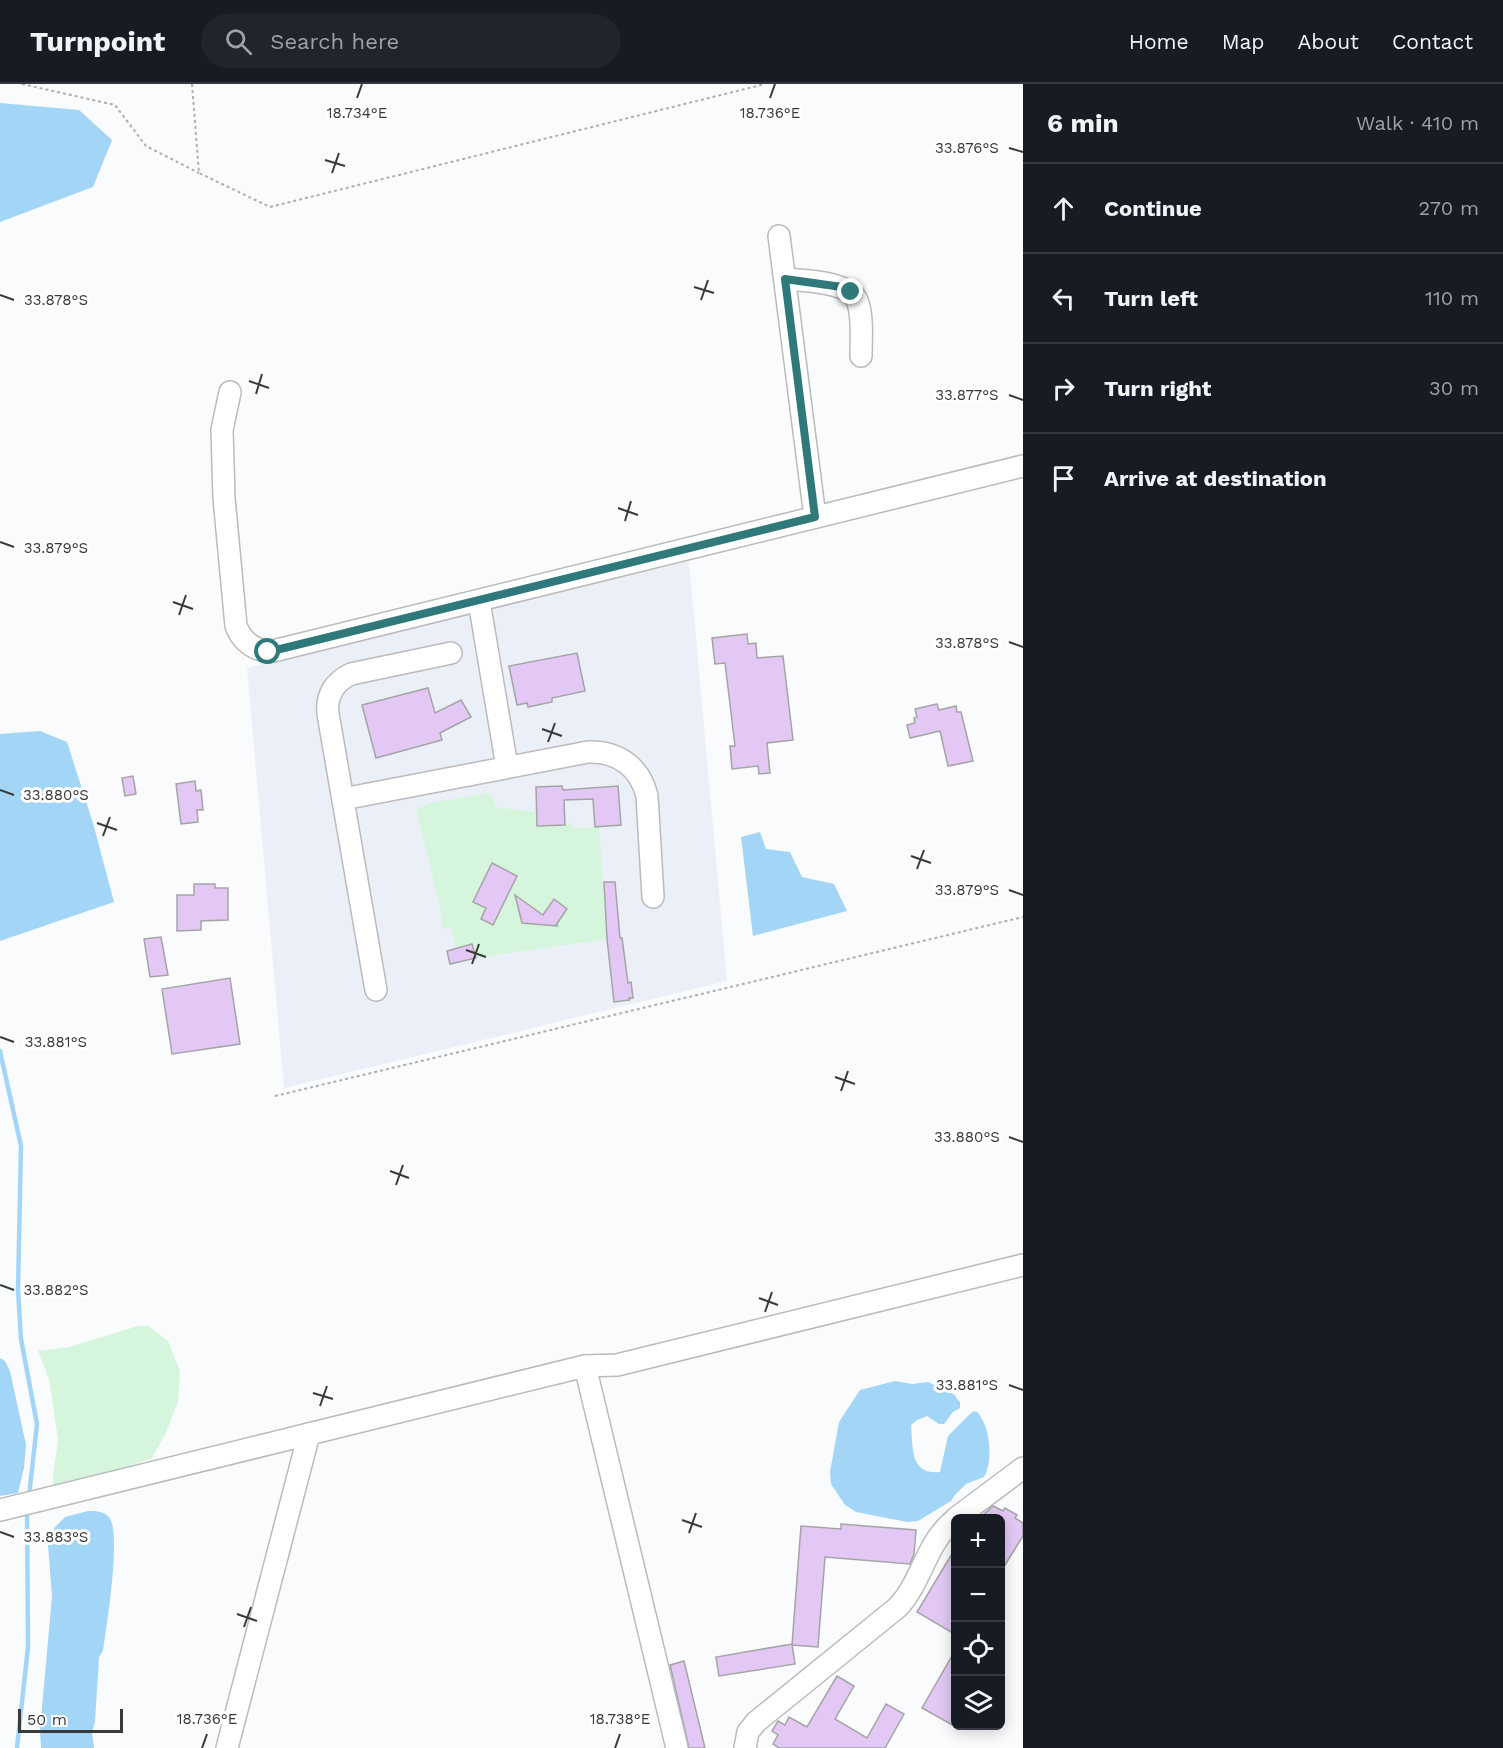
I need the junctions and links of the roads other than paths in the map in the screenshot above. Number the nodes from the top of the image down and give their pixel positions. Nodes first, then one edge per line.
1 (779, 236) dead end
2 (785, 279) junction
3 (861, 356) dead end
4 (230, 392) dead end
5 (1023, 466) edge
6 (815, 517) junction
7 (479, 601) junction
8 (451, 652) dead end
9 (507, 767) junction
10 (343, 799) junction
11 (653, 897) dead end
12 (376, 990) dead end
13 (1023, 1265) edge
14 (585, 1366) junction
15 (309, 1434) junction
16 (1023, 1468) edge
17 (0, 1510) edge
18 (963, 1514) edge
19 (951, 1523) edge
20 (227, 1748) edge
21 (677, 1748) edge
22 (745, 1748) edge

1 - 2 street
2 - 3 street
2 - 6 street
4 - 7 street
5 - 6 street
6 - 7 street
7 - 9 street
8 - 10 street
9 - 10 street
9 - 11 street
10 - 12 street
13 - 14 street
14 - 15 street
14 - 21 street
15 - 17 street
15 - 20 street
16 - 18 street
19 - 22 street

